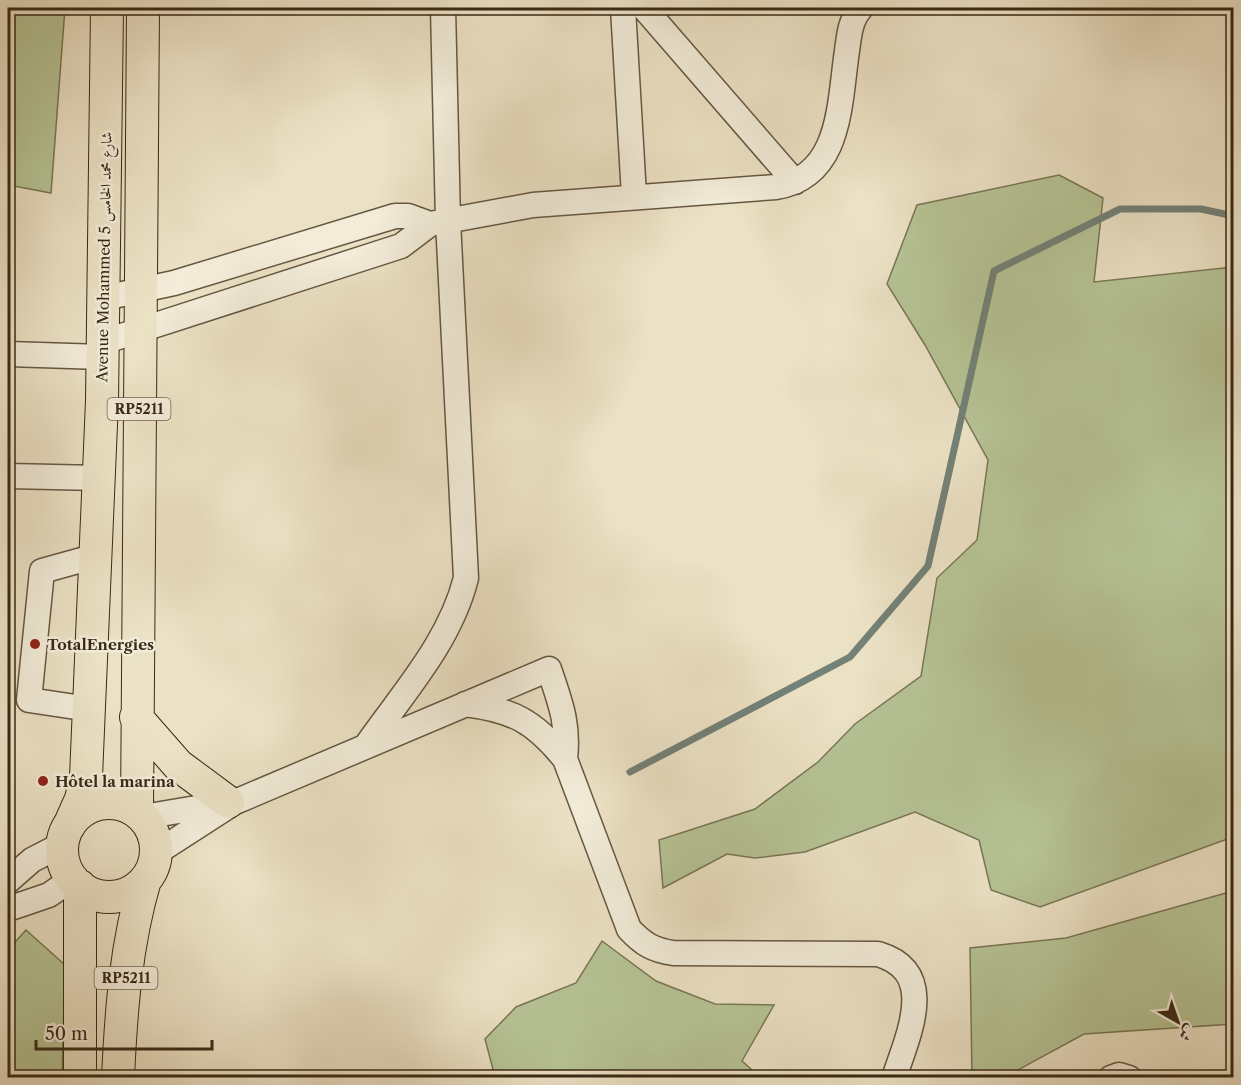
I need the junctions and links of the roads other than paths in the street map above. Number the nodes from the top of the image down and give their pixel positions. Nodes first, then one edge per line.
1 (107, 8) edge
2 (143, 8) edge
3 (443, 8) edge
4 (623, 8) edge
5 (644, 8) edge
6 (861, 8) edge
7 (795, 182) junction
8 (634, 196) junction
9 (439, 223) junction
10 (235, 264) junction
11 (139, 291) junction
12 (104, 298) junction
13 (237, 300) junction
14 (141, 331) junction
15 (102, 350) junction
16 (8, 354) edge
17 (8, 476) edge
18 (99, 478) junction
19 (96, 556) junction
20 (465, 704) junction
21 (89, 709) junction
22 (136, 717) junction
23 (366, 746) junction
24 (565, 759) junction
25 (231, 802) junction
26 (140, 814) junction
27 (66, 835) junction
28 (151, 866) junction
29 (8, 881) edge
30 (76, 883) junction
31 (8, 909) edge
32 (80, 1077) edge
33 (118, 1077) edge
34 (894, 1077) edge
35 (1111, 1077) edge
36 (1129, 1077) edge

1 - 12 main road, Avenue Mohammed 5 شارع محمد الخامس / RP5211
2 - 11 main road, RP5211
3 - 9 street
4 - 8 street
5 - 7 street
6 - 7 street
7 - 8 street
8 - 9 street
9 - 10 street
9 - 13 street
9 - 23 street
10 - 11 street
10 - 13 street
11 - 12 street
11 - 14 main road, RP5211
12 - 15 main road, Avenue Mohammed 5 شارع محمد الخامس / RP5211
13 - 14 street
14 - 15 street
14 - 22 main road, RP5211
15 - 16 street
15 - 18 main road, Avenue Mohammed 5 شارع محمد الخامس / RP5211
17 - 18 street
18 - 19 main road, Avenue Mohammed 5 شارع محمد الخامس / RP5211
19 - 21 main road, Avenue Mohammed 5 شارع محمد الخامس / RP5211
19 - 21 street
20 - 23 street
20 - 24 street
20 - 24 street
21 - 27 main road, Avenue Mohammed 5 شارع محمد الخامس / RP5211
22 - 25 main road
22 - 26 main road, RP5211
23 - 25 street
24 - 34 street
25 - 26 street
25 - 28 street
26 - 27 main road
26 - 28 main road, RP5211
27 - 29 street
27 - 30 main road, RP5211
28 - 30 main road
28 - 33 main road, RP5211
30 - 31 street
30 - 32 main road, RP5211
35 - 36 street

